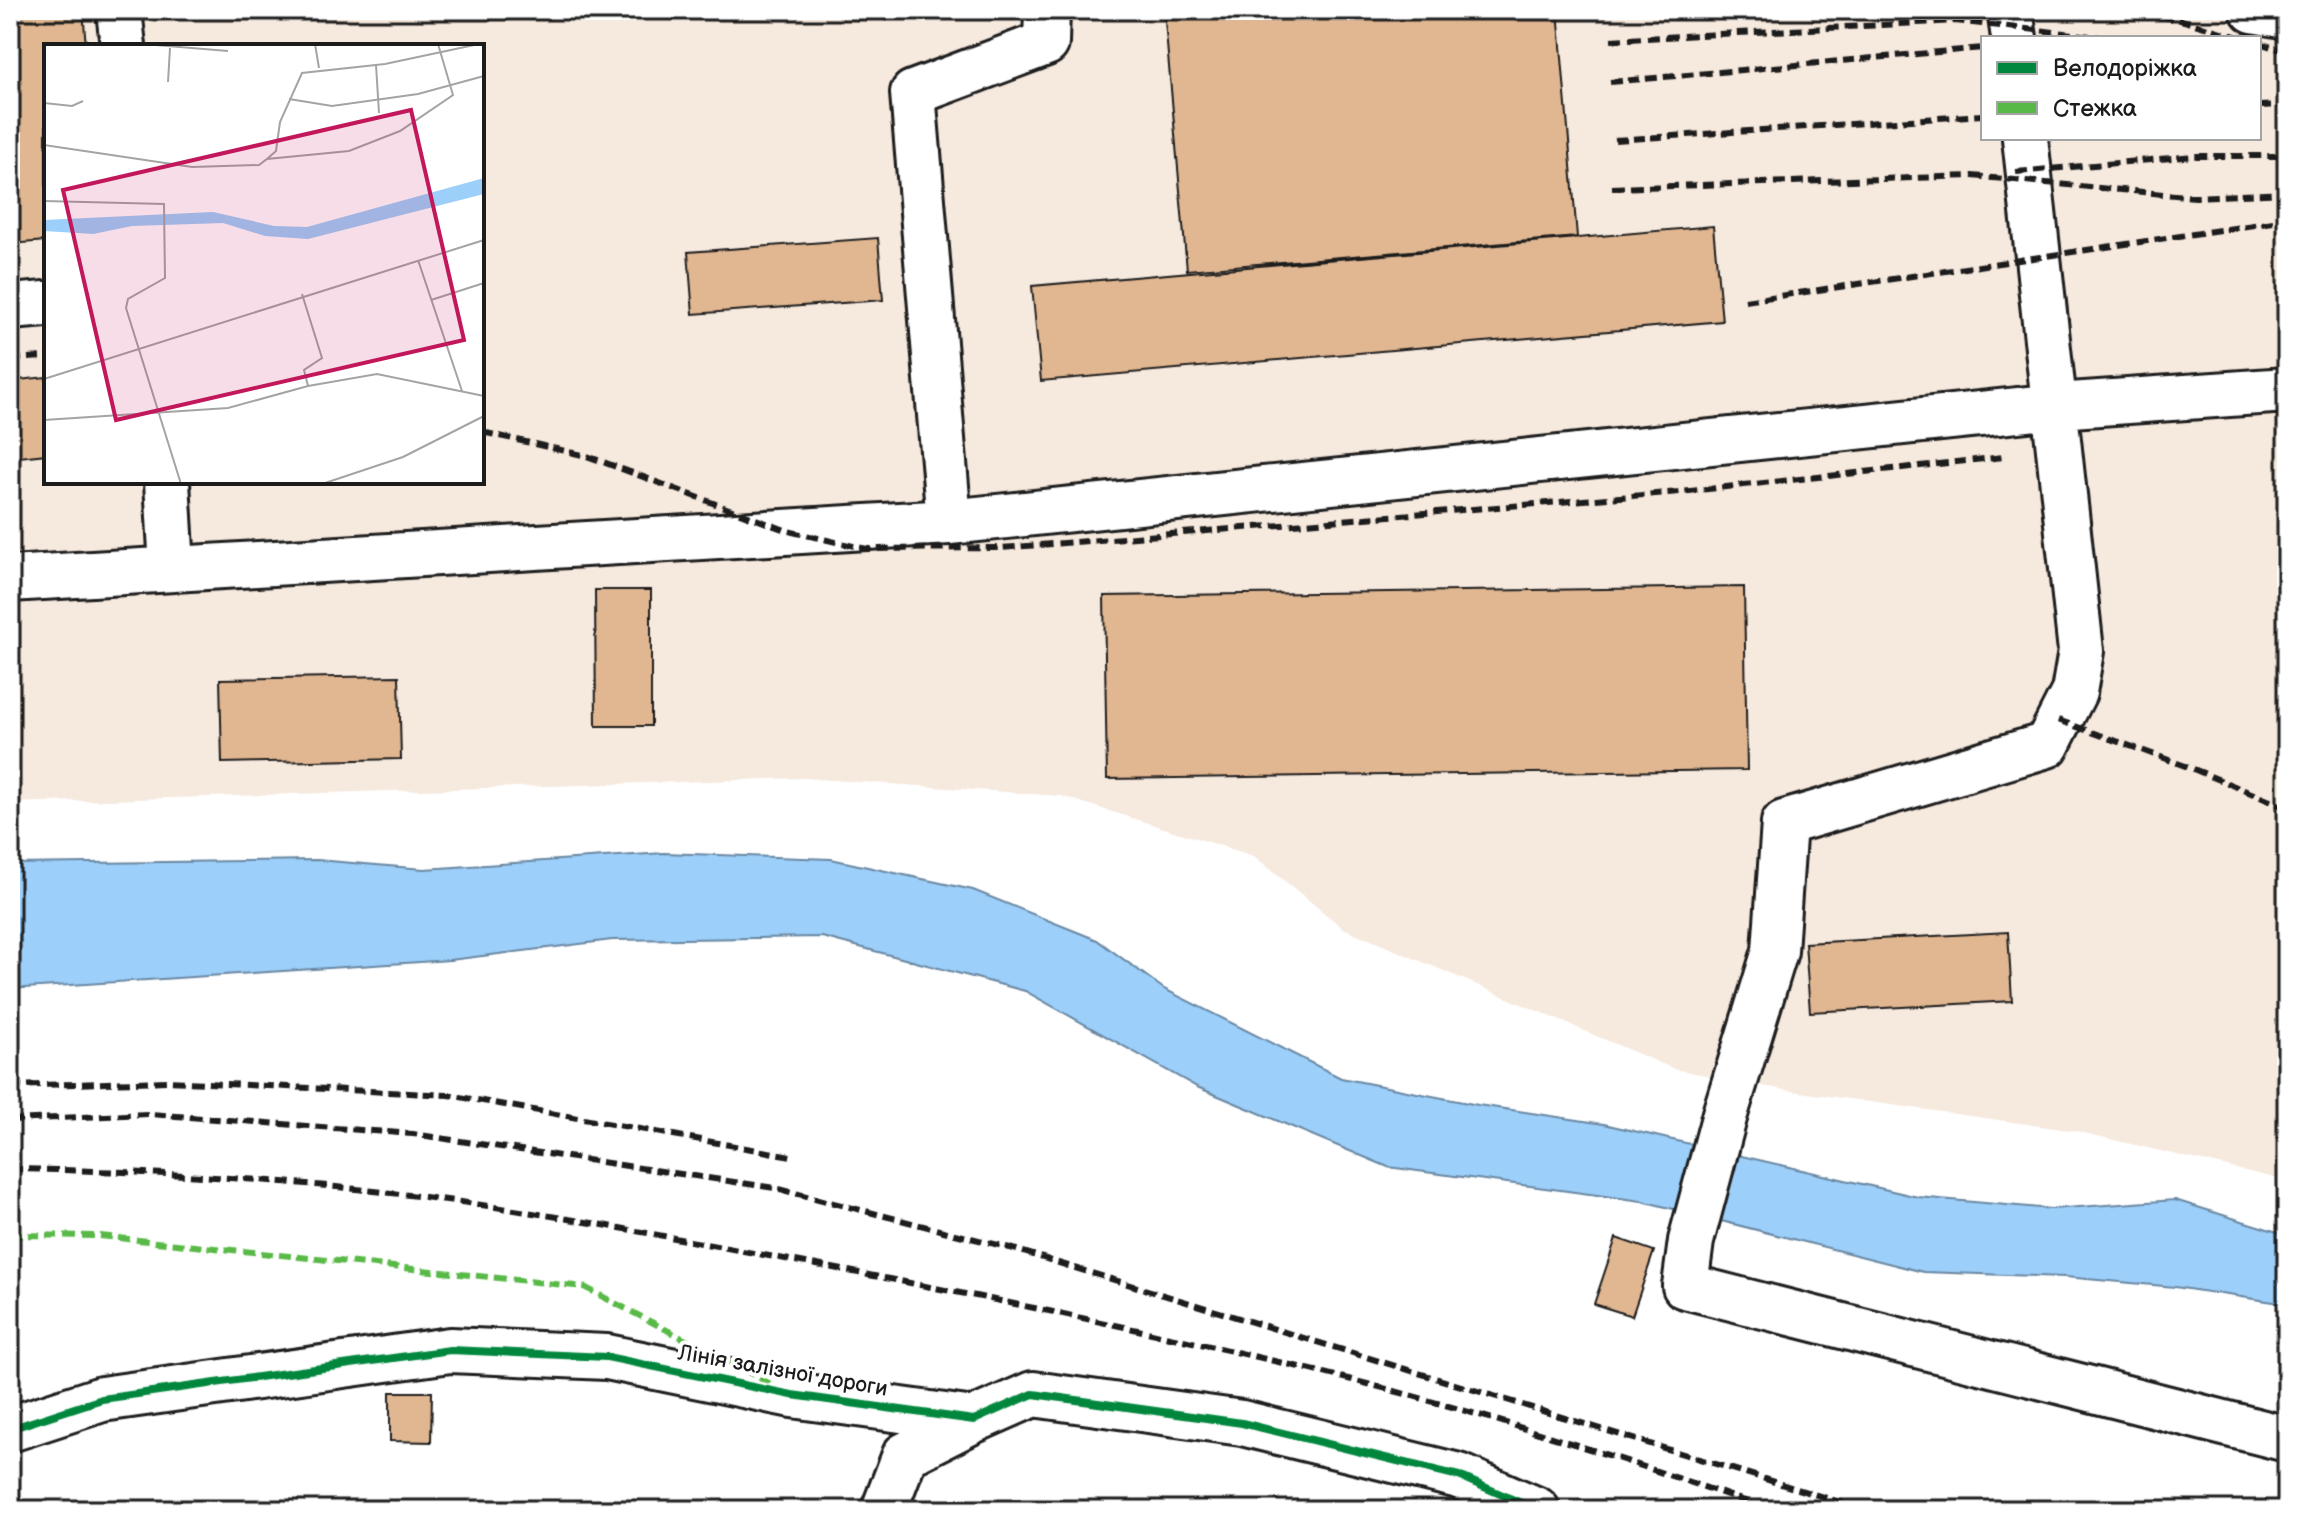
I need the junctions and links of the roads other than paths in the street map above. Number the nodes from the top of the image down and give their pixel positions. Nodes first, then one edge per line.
1 (119, 10) edge
2 (1047, 10) edge
3 (2010, 10) edge
4 (2253, 10) edge
5 (2287, 16) edge
6 (2014, 36) edge
7 (123, 44) edge
8 (2025, 140) edge
9 (44, 304) edge
10 (10, 307) edge
11 (2287, 390) edge
12 (2056, 406) junction
13 (167, 484) edge
14 (949, 522) junction
15 (172, 568) junction
16 (10, 579) edge
17 (974, 1420) junction
18 (10, 1429) edge
19 (2287, 1439) edge
20 (884, 1510) edge
21 (1537, 1510) edge

1 - 7 street
2 - 14 street
3 - 6 street
4 - 5 street
8 - 12 street
9 - 10 street
11 - 12 street
12 - 14 street
12 - 19 street
13 - 15 street
14 - 15 street
15 - 16 street
17 - 18 street, Лінія залізної дороги
17 - 20 street
17 - 21 street

